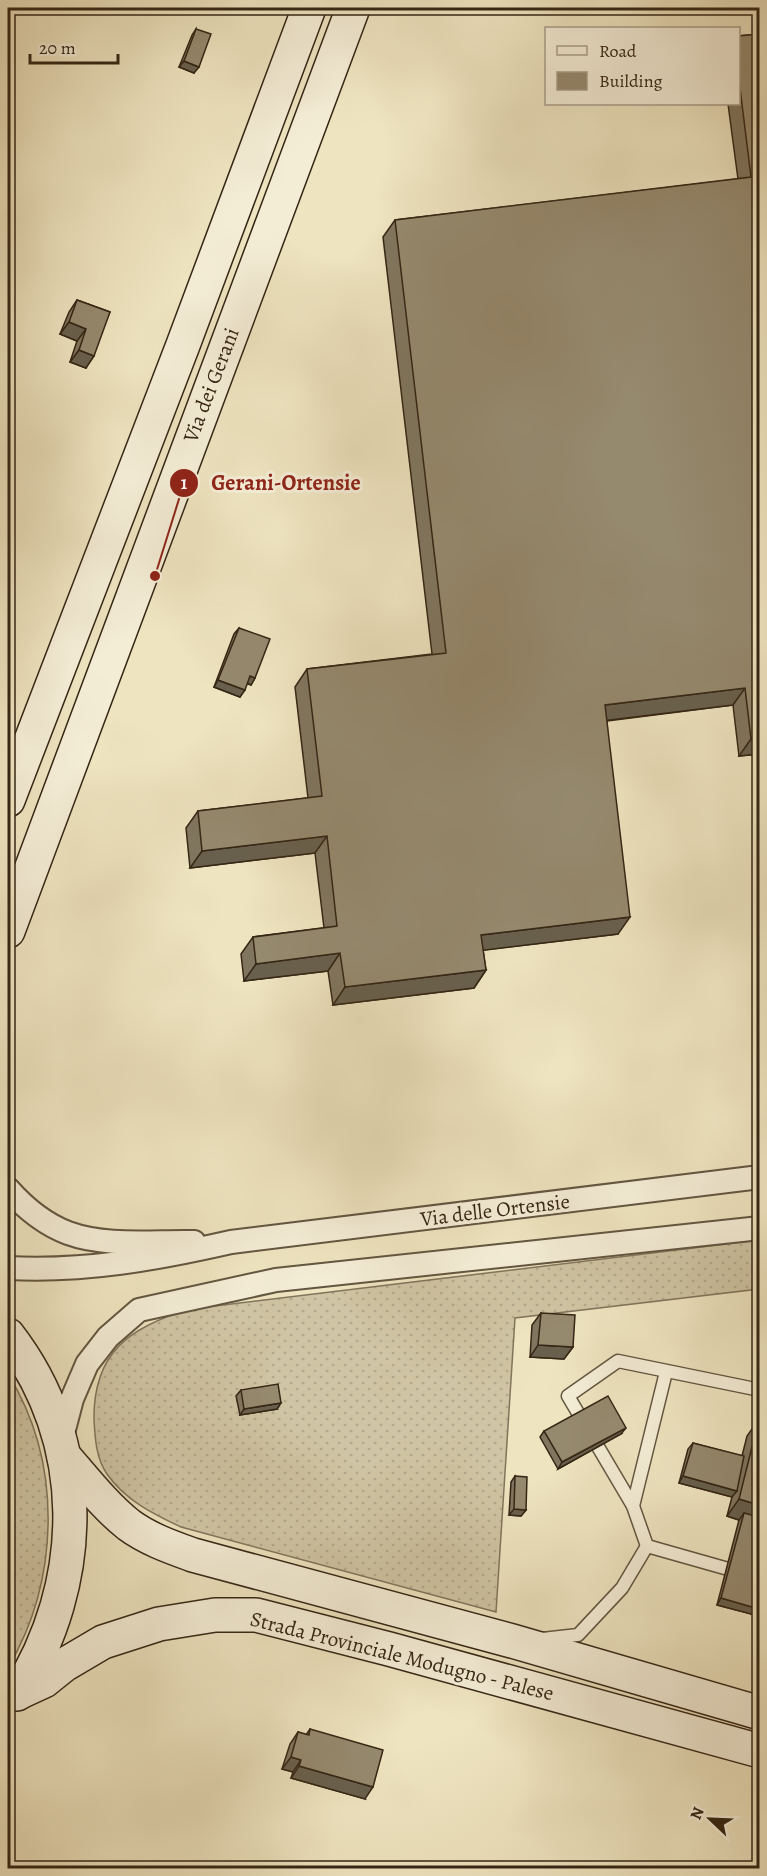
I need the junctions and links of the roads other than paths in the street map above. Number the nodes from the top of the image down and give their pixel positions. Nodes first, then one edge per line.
1 (309, 8) edge
2 (353, 8) edge
3 (8, 800) edge
4 (8, 932) edge
5 (759, 1177) edge
6 (8, 1189) edge
7 (759, 1228) edge
8 (231, 1242) junction
9 (8, 1268) edge
10 (8, 1335) edge
11 (666, 1372) junction
12 (759, 1390) edge
13 (62, 1449) junction
14 (633, 1506) junction
15 (647, 1546) junction
16 (759, 1578) edge
17 (512, 1641) junction
18 (13, 1700) edge
19 (759, 1713) edge
20 (759, 1751) edge

1 - 3 main road, Via dei Gerani
2 - 4 main road, Via dei Gerani
5 - 8 street, Via delle Ortensie
6 - 8 street
7 - 13 street
8 - 9 street
10 - 13 main road, Strada Provinciale Modugno - Palese
11 - 12 lane
11 - 14 lane
11 - 14 lane
13 - 17 main road, Strada Provinciale Modugno - Palese
13 - 18 main road, Strada Provinciale Modugno - Palese
14 - 15 lane
15 - 16 lane
15 - 17 lane
17 - 19 main road, Strada Provinciale Modugno - Palese
18 - 20 main road, Strada Provinciale Modugno - Palese

